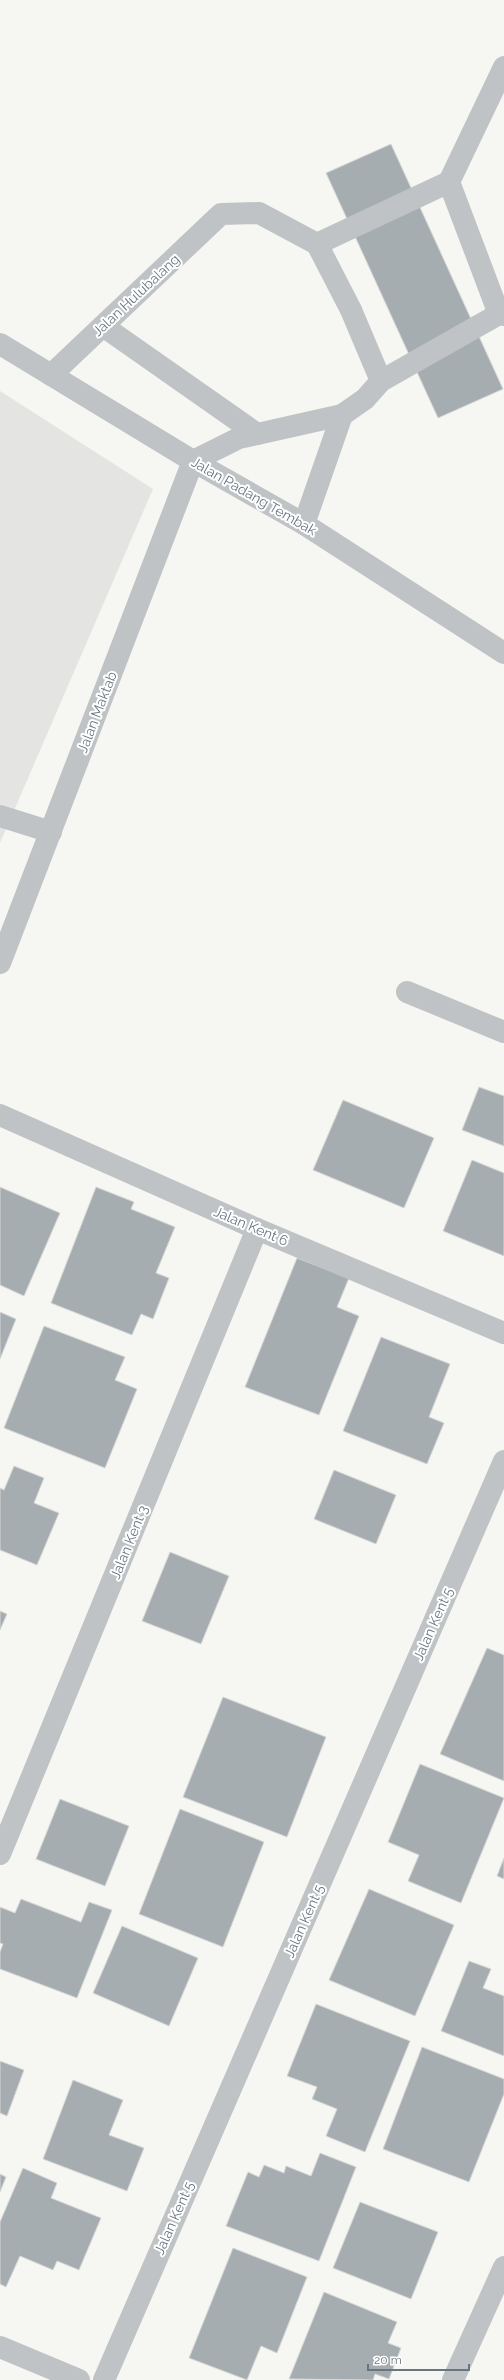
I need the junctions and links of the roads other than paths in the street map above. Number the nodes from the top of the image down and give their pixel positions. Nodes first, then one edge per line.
1 (504, 67) edge
2 (449, 182) junction
3 (317, 244) junction
4 (501, 315) edge
5 (103, 326) junction
6 (0, 344) edge
7 (51, 375) junction
8 (381, 382) junction
9 (342, 415) junction
10 (257, 434) junction
11 (193, 461) junction
12 (304, 524) junction
13 (504, 653) edge
14 (0, 816) edge
15 (51, 832) junction
16 (8, 916) edge
17 (0, 963) edge
18 (407, 992) dead end
19 (504, 1032) edge
20 (0, 1115) edge
21 (257, 1229) junction
22 (504, 1333) edge
23 (504, 1462) edge
24 (0, 1854) edge
25 (504, 2267) edge
26 (0, 2347) edge
27 (79, 2380) edge
28 (104, 2380) edge
29 (453, 2380) edge

1 - 2 street
2 - 3 street
2 - 4 street
3 - 5 street, Jalan Hulubalang
3 - 8 street
4 - 8 street
5 - 7 street, Jalan Hulubalang
5 - 10 street
6 - 7 street, Jalan Padang Tembak
7 - 11 street, Jalan Padang Tembak
8 - 9 street
9 - 10 street
9 - 12 street
10 - 11 street
11 - 12 street, Jalan Padang Tembak
11 - 15 street, Jalan Maktab
12 - 13 street, Jalan Padang Tembak
14 - 15 street
15 - 16 street, Jalan Maktab
16 - 17 street, Jalan Maktab
18 - 19 street
20 - 21 street, Jalan Kent 6
21 - 22 street, Jalan Kent 6
21 - 24 street, Jalan Kent 3
23 - 28 street, Jalan Kent 5
25 - 29 street
26 - 27 street

